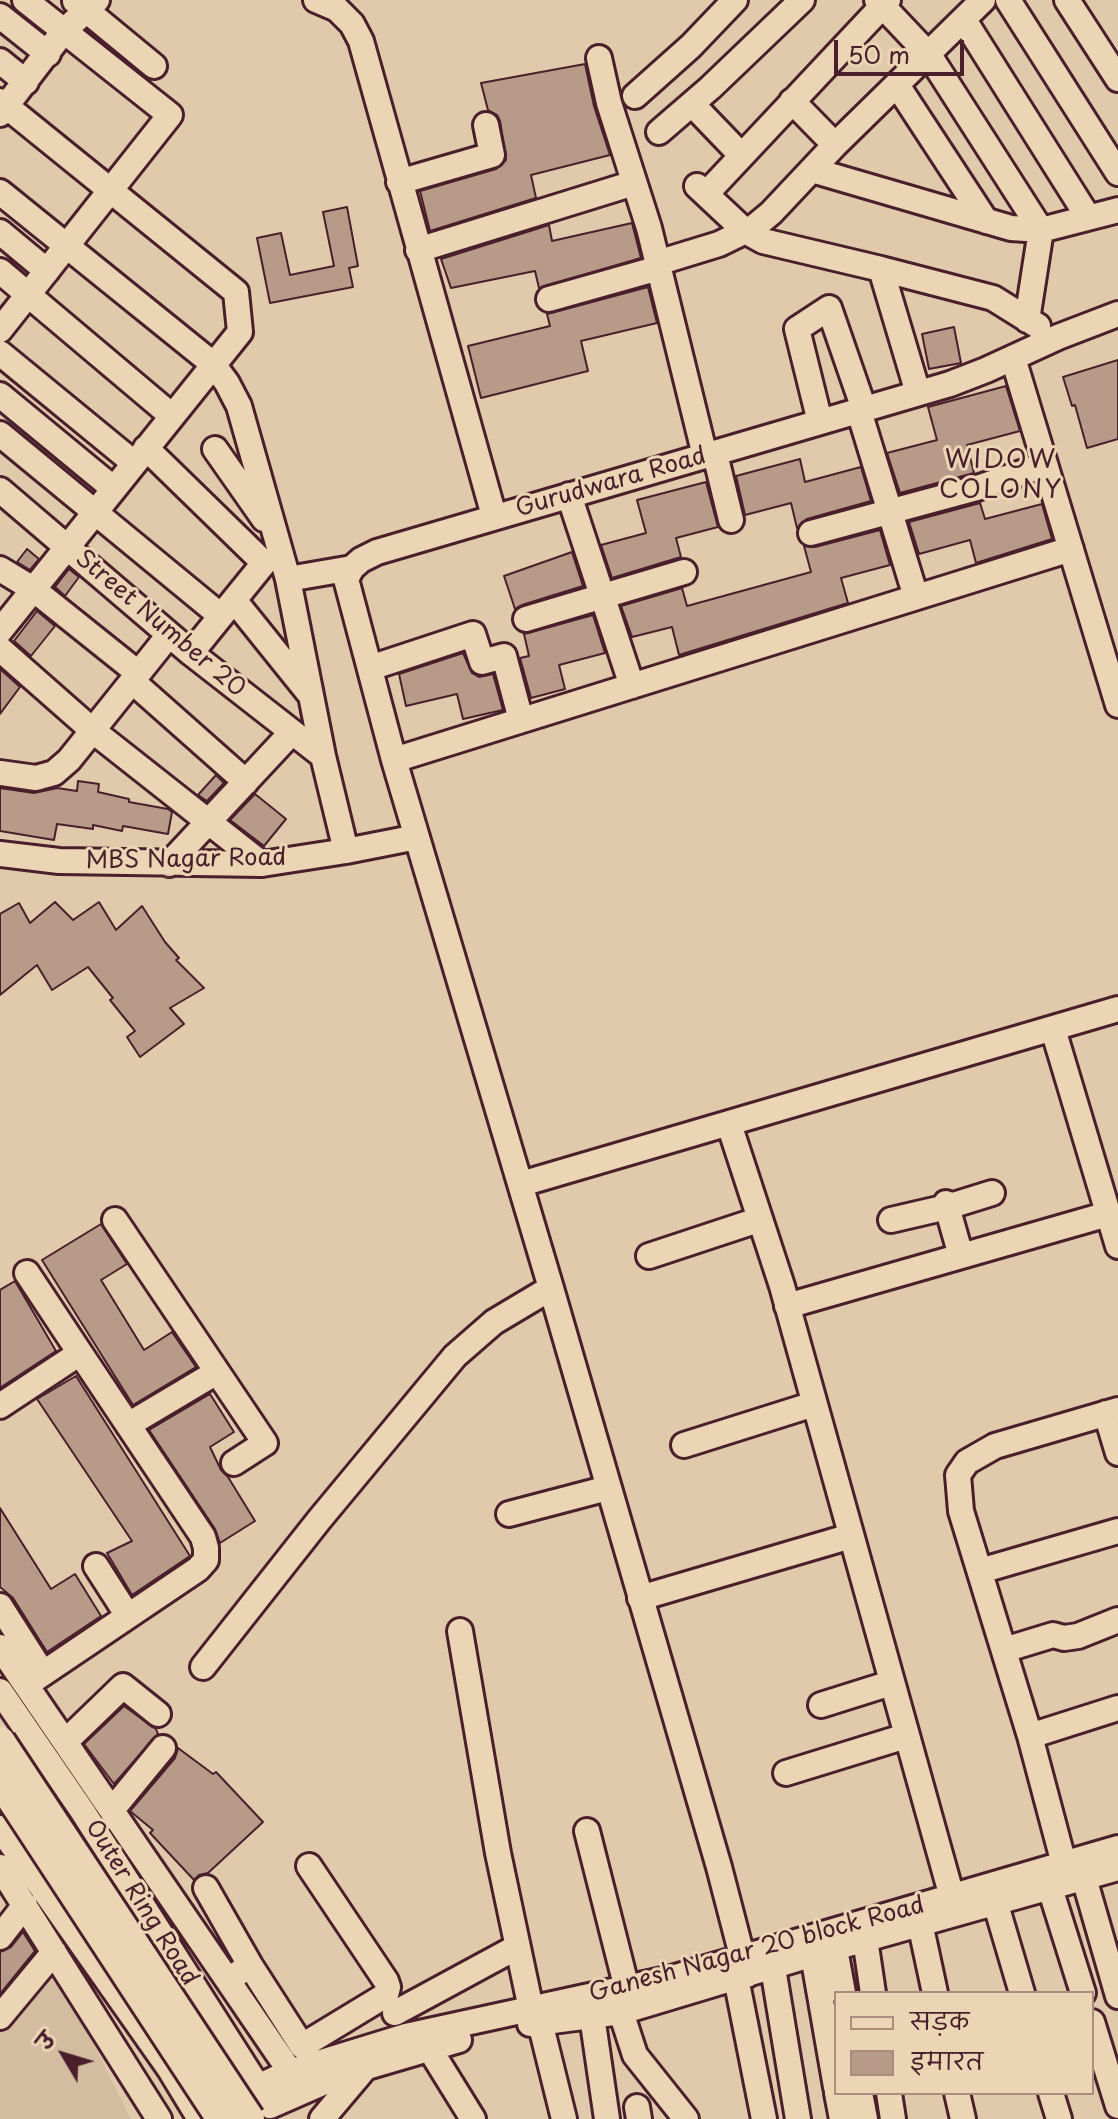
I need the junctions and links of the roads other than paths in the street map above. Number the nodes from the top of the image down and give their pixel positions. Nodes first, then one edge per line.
1 (25, 0) edge
2 (316, 0) edge
3 (735, 0) edge
4 (802, 0) edge
5 (983, 0) edge
6 (1008, 0) edge
7 (1067, 0) edge
8 (882, 2) edge
9 (85, 3) edge
10 (0, 16) edge
11 (964, 20) junction
12 (63, 32) junction
13 (48, 54) junction
14 (929, 55) junction
15 (599, 58) dead end
16 (0, 61) edge
17 (154, 66) dead end
18 (1118, 79) edge
19 (26, 82) junction
20 (897, 85) junction
21 (635, 96) dead end
22 (792, 101) junction
23 (692, 104) junction
24 (2, 107) edge
25 (486, 125) dead end
26 (659, 132) dead end
27 (835, 145) junction
28 (741, 155) junction
29 (812, 170) junction
30 (1118, 173) edge
31 (399, 182) junction
32 (634, 183) junction
33 (111, 190) junction
34 (0, 192) edge
35 (1118, 210) edge
36 (1088, 217) junction
37 (986, 221) junction
38 (1041, 230) junction
39 (745, 231) junction
40 (0, 232) edge
41 (67, 246) junction
42 (418, 250) junction
43 (658, 266) junction
44 (881, 269) junction
45 (0, 271) edge
46 (47, 271) junction
47 (29, 293) junction
48 (549, 299) dead end
49 (1118, 314) edge
50 (1027, 320) junction
51 (3, 321) edge
52 (1058, 337) junction
53 (0, 353) edge
54 (1013, 358) junction
55 (213, 364) junction
56 (918, 393) junction
57 (0, 395) edge
58 (862, 410) junction
59 (172, 416) junction
60 (820, 422) junction
61 (0, 434) edge
62 (215, 449) dead end
63 (710, 455) junction
64 (140, 456) junction
65 (1045, 465) junction
66 (114, 489) junction
67 (2, 495) edge
68 (569, 495) junction
69 (890, 510) junction
70 (96, 511) junction
71 (494, 516) junction
72 (731, 520) dead end
73 (811, 533) dead end
74 (277, 538) junction
75 (68, 546) junction
76 (1071, 549) junction
77 (352, 568) junction
78 (0, 569) edge
79 (684, 572) dead end
80 (288, 579) junction
81 (33, 589) junction
82 (602, 596) junction
83 (916, 597) junction
84 (228, 608) junction
85 (526, 619) dead end
86 (0, 631) edge
87 (169, 635) junction
88 (0, 649) edge
89 (191, 653) junction
90 (370, 668) junction
91 (135, 677) junction
92 (632, 686) junction
93 (311, 695) junction
94 (1118, 705) edge
95 (521, 720) junction
96 (92, 730) junction
97 (292, 732) junction
98 (323, 756) junction
99 (394, 760) junction
100 (0, 773) edge
101 (246, 782) junction
102 (210, 822) junction
103 (417, 837) junction
104 (346, 851) junction
105 (0, 854) edge
106 (169, 864) junction
107 (262, 864) junction
108 (1118, 1009) edge
109 (1053, 1029) junction
110 (729, 1124) junction
111 (521, 1184) junction
112 (992, 1193) dead end
113 (946, 1205) junction
114 (1108, 1214) junction
115 (115, 1220) dead end
116 (758, 1220) junction
117 (891, 1220) dead end
118 (1014, 1232) dead end
119 (1118, 1246) edge
120 (959, 1251) junction
121 (649, 1256) dead end
122 (898, 1263) dead end
123 (27, 1273) dead end
124 (551, 1288) junction
125 (787, 1306) junction
126 (80, 1353) junction
127 (217, 1372) junction
128 (814, 1404) junction
129 (0, 1406) edge
130 (1112, 1412) edge
131 (128, 1425) junction
132 (684, 1445) dead end
133 (1118, 1453) edge
134 (234, 1463) dead end
135 (608, 1488) junction
136 (509, 1514) dead end
137 (1118, 1531) edge
138 (851, 1536) junction
139 (96, 1566) dead end
140 (980, 1571) junction
141 (640, 1598) junction
142 (0, 1606) edge
143 (128, 1616) junction
144 (1118, 1620) edge
145 (460, 1631) dead end
146 (0, 1647) edge
147 (1004, 1650) junction
148 (203, 1667) dead end
149 (34, 1679) junction
150 (891, 1683) junction
151 (0, 1691) edge
152 (821, 1705) dead end
153 (1118, 1708) edge
154 (158, 1714) dead end
155 (906, 1736) junction
156 (1030, 1736) junction
157 (0, 1742) edge
158 (65, 1742) junction
159 (163, 1748) dead end
160 (786, 1773) dead end
161 (0, 1780) edge
162 (112, 1810) junction
163 (0, 1828) edge
164 (587, 1831) dead end
165 (1118, 1848) edge
166 (1064, 1864) junction
167 (309, 1866) dead end
168 (0, 1867) edge
169 (1118, 1868) edge
170 (1084, 1878) junction
171 (206, 1888) dead end
172 (1050, 1888) junction
173 (993, 1895) junction
174 (952, 1897) junction
175 (25, 1905) junction
176 (920, 1923) junction
177 (0, 1937) edge
178 (865, 1939) junction
179 (517, 1947) junction
180 (54, 1952) junction
181 (824, 1952) junction
182 (250, 1965) junction
183 (773, 1968) junction
184 (184, 1969) junction
185 (742, 1970) junction
186 (228, 1980) junction
187 (627, 1989) junction
188 (842, 1991) edge
189 (873, 1991) edge
190 (935, 1991) edge
191 (1021, 1991) edge
192 (1082, 1991) edge
193 (1118, 1996) edge
194 (390, 2004) junction
195 (127, 2009) junction
196 (621, 2012) junction
197 (535, 2016) junction
198 (592, 2016) junction
199 (0, 2017) edge
200 (1094, 2028) edge
201 (223, 2032) junction
202 (406, 2036) junction
203 (429, 2048) junction
204 (834, 2064) edge
205 (367, 2066) junction
206 (169, 2068) junction
207 (297, 2082) junction
208 (182, 2092) junction
209 (837, 2095) edge
210 (860, 2095) edge
211 (889, 2095) edge
212 (957, 2095) edge
213 (1052, 2095) edge
214 (1118, 2106) edge
215 (264, 2108) edge
216 (677, 2114) edge
217 (152, 2116) edge
218 (200, 2119) edge
219 (222, 2119) edge
220 (322, 2119) edge
221 (473, 2119) edge
222 (564, 2119) edge
223 (607, 2119) edge
224 (764, 2119) edge
225 (798, 2119) edge
226 (842, 2119) edge
227 (865, 2119) edge
228 (893, 2119) edge
229 (963, 2119) edge
230 (1059, 2119) edge

1 - 12 street
2 - 31 street, Gurudwara Road
3 - 21 street
4 - 23 street
5 - 11 street
6 - 30 street
7 - 18 street
8 - 14 street
8 - 22 street
9 - 12 street
9 - 17 street
10 - 13 street
11 - 14 street
11 - 36 street
12 - 13 street
12 - 33 street
13 - 19 street
14 - 20 street
14 - 38 street
15 - 32 street
16 - 19 street
19 - 24 street
20 - 27 street
20 - 37 street
22 - 27 street
22 - 28 street
23 - 26 street
23 - 28 street
24 - 33 street
25 - 31 street
27 - 29 street
28 - 39 street
29 - 37 street
29 - 39 street
31 - 42 street, Gurudwara Road
32 - 42 street
32 - 43 street
33 - 41 street
33 - 55 street
34 - 41 street
35 - 36 street
36 - 38 street
37 - 38 street
38 - 50 street
39 - 43 street
39 - 44 street
40 - 46 street
41 - 46 street
41 - 55 street
42 - 71 street, Gurudwara Road
43 - 48 street
43 - 63 street
44 - 50 street
44 - 56 street
45 - 47 street
46 - 47 street
47 - 51 street
47 - 59 street
49 - 52 street, Gurudwara Road
50 - 52 street
52 - 54 street, Gurudwara Road
53 - 64 street
54 - 56 street, Gurudwara Road
54 - 65 street
55 - 59 street
55 - 74 street
56 - 58 street, Gurudwara Road
57 - 66 street
58 - 60 street, Gurudwara Road
58 - 60 street
58 - 69 street
59 - 64 street
60 - 63 street, Gurudwara Road
61 - 70 street
62 - 74 street
63 - 68 street, Gurudwara Road
63 - 72 street
64 - 66 street
64 - 84 street
65 - 69 street
65 - 76 street
66 - 70 street
67 - 75 street, Street Number 20
68 - 71 street, Gurudwara Road
68 - 82 street
69 - 73 street
69 - 83 street
70 - 75 street
70 - 84 street
71 - 77 street
74 - 80 street
75 - 81 street
75 - 87 street, Street Number 20
76 - 83 street
76 - 94 street
77 - 80 street
77 - 90 street
78 - 81 street
79 - 82 street
80 - 93 street
81 - 86 street
81 - 91 street
82 - 85 street
82 - 92 street
83 - 92 street
84 - 89 street
84 - 93 street
87 - 89 street, Street Number 20
87 - 91 street
88 - 96 street
89 - 97 street, Street Number 20
90 - 95 street
90 - 99 street
91 - 96 street
91 - 101 street
92 - 95 street
93 - 98 street
95 - 99 street
96 - 100 street
96 - 102 street
97 - 98 street, Street Number 20
97 - 101 street
98 - 104 street
99 - 103 street
101 - 102 street
102 - 106 street
102 - 107 street
103 - 104 street, MBS Nagar Road
103 - 111 street
104 - 107 street, MBS Nagar Road
105 - 106 street, MBS Nagar Road
106 - 107 street, MBS Nagar Road
108 - 109 street
109 - 110 street
109 - 114 street
110 - 111 street
110 - 116 street
111 - 124 street
112 - 113 street
113 - 117 street
113 - 120 street
114 - 119 street
114 - 120 street
115 - 127 street
116 - 121 street
116 - 125 street
118 - 120 street
120 - 122 street
120 - 125 street
123 - 126 street
124 - 135 street
124 - 148 street
125 - 128 street
126 - 129 street
126 - 131 street
127 - 131 street
127 - 134 street
128 - 132 street
128 - 138 street
130 - 133 street
130 - 140 street
131 - 143 street
135 - 136 street
135 - 141 street
137 - 140 street
138 - 141 street
138 - 150 street
139 - 143 street
140 - 147 street
141 - 185 street
142 - 149 street
143 - 149 street
144 - 147 street
145 - 179 street
146 - 149 street
147 - 156 street
149 - 158 street
150 - 152 street
150 - 155 street
151 - 184 street, Outer Ring Road
153 - 156 street
154 - 158 street
155 - 160 street
155 - 174 street
156 - 166 street
157 - 215 main road, Outer Ring Road, bridge
158 - 162 street
159 - 162 street
161 - 219 main road, Outer Ring Road, bridge
162 - 186 street
163 - 195 street
164 - 187 street
165 - 166 street, Ganesh Nagar 20 block Road
166 - 173 street, Ganesh Nagar 20 block Road
167 - 194 street
168 - 175 street
169 - 170 street, Ganesh Nagar 20 block Road
170 - 172 street, Ganesh Nagar 20 block Road
170 - 193 street
171 - 182 street
172 - 173 street, Ganesh Nagar 20 block Road
172 - 192 street
173 - 174 street, Ganesh Nagar 20 block Road
173 - 176 street, Ganesh Nagar 20 block Road
173 - 191 street
174 - 185 street, Ganesh Nagar 20 block Road
175 - 177 street
175 - 180 street
176 - 178 street, Ganesh Nagar 20 block Road
176 - 190 street
178 - 181 street, Ganesh Nagar 20 block Road
178 - 189 street
179 - 194 street
179 - 197 street
180 - 199 street
180 - 217 street
181 - 183 street, Ganesh Nagar 20 block Road
181 - 188 street
181 - 204 street
182 - 186 street
182 - 194 street
183 - 185 street, Ganesh Nagar 20 block Road
183 - 225 street
184 - 195 street
184 - 201 street, Outer Ring Road
185 - 187 street, Ganesh Nagar 20 block Road
185 - 196 street, Ganesh Nagar 20 block Road
185 - 224 street
186 - 207 street
187 - 197 street, Ganesh Nagar 20 block Road
194 - 202 street
195 - 206 street
196 - 198 street, Ganesh Nagar 20 block Road
196 - 216 street
197 - 198 street, Ganesh Nagar 20 block Road
197 - 202 street, Ganesh Nagar 20 block Road
197 - 203 street, Ganesh Nagar 20 block Road
197 - 222 street
198 - 223 street
200 - 214 street
201 - 206 street
201 - 215 street, Outer Ring Road
202 - 207 street, Ganesh Nagar 20 block Road
203 - 205 street, Ganesh Nagar 20 block Road
203 - 221 street
205 - 207 street, Ganesh Nagar 20 block Road
205 - 220 street
206 - 208 street
207 - 215 street, Ganesh Nagar 20 block Road
208 - 217 street
208 - 218 street
209 - 226 street
210 - 227 street
211 - 228 street
212 - 229 street
213 - 230 street

